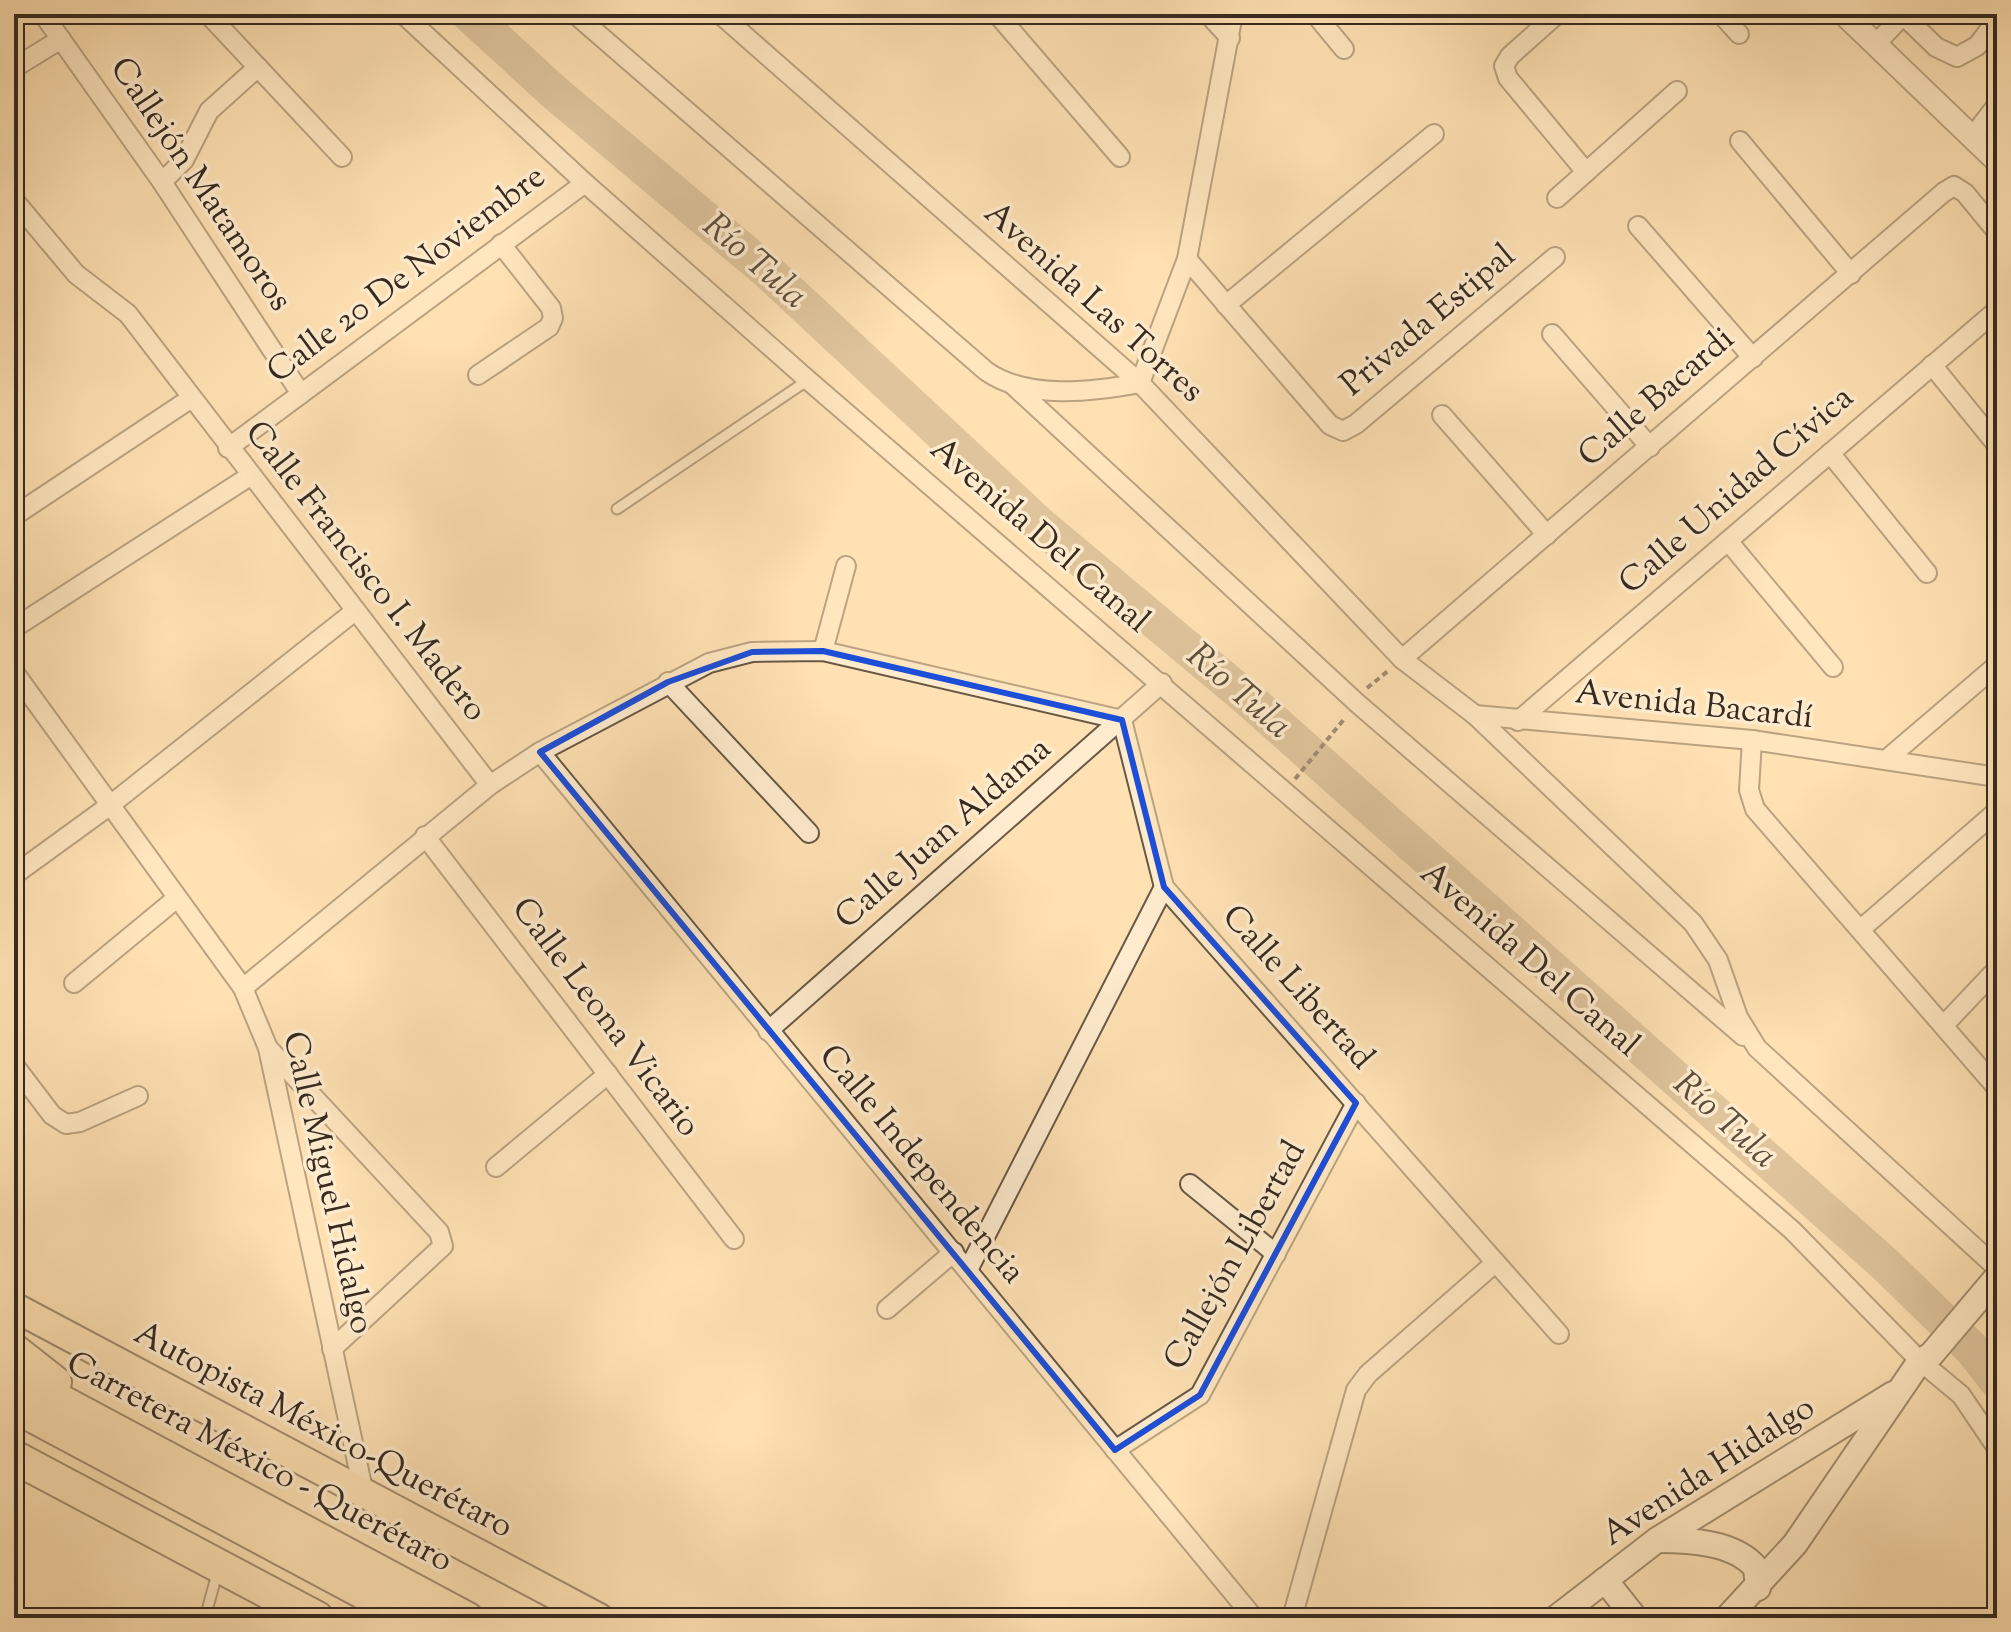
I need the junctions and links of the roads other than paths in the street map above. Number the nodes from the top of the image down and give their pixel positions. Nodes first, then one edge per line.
1 (43, 14) edge
2 (208, 14) edge
3 (403, 14) edge
4 (575, 14) edge
5 (720, 14) edge
6 (997, 14) edge
7 (1208, 14) edge
8 (1233, 14) edge
9 (1315, 14) edge
10 (1557, 14) edge
11 (1721, 14) edge
12 (1844, 14) edge
13 (1902, 15) edge
14 (1997, 20) edge
15 (1739, 34) dead end
16 (1230, 38) junction
17 (61, 39) junction
18 (1876, 44) junction
19 (1344, 49) dead end
20 (258, 67) junction
21 (14, 68) edge
22 (1677, 91) dead end
23 (1997, 105) edge
24 (1434, 134) dead end
25 (1973, 136) junction
26 (1740, 141) dead end
27 (342, 157) dead end
28 (1120, 157) dead end
29 (1997, 161) edge
30 (1586, 172) junction
31 (162, 182) junction
32 (585, 183) junction
33 (1557, 198) dead end
34 (14, 200) edge
35 (1638, 226) dead end
36 (1997, 232) edge
37 (501, 244) junction
38 (1555, 257) dead end
39 (1187, 259) junction
40 (1851, 274) junction
41 (1226, 305) junction
42 (1997, 310) edge
43 (1552, 334) dead end
44 (1753, 358) junction
45 (1932, 365) junction
46 (478, 375) dead end
47 (808, 380) junction
48 (1140, 383) junction
49 (1014, 386) junction
50 (301, 394) junction
51 (190, 399) junction
52 (1442, 415) dead end
53 (1997, 445) edge
54 (1650, 447) junction
55 (228, 448) junction
56 (1830, 453) junction
57 (250, 476) junction
58 (617, 509) dead end
59 (14, 516) edge
60 (1547, 535) junction
61 (1728, 541) junction
62 (846, 566) dead end
63 (1927, 573) dead end
64 (355, 611) junction
65 (14, 628) edge
66 (823, 651) junction
67 (1402, 659) junction
68 (1997, 665) edge
69 (1833, 667) dead end
70 (14, 672) edge
71 (668, 682) junction
72 (1162, 683) junction
73 (1475, 715) junction
74 (1122, 720) junction
75 (1518, 721) junction
76 (1752, 740) junction
77 (540, 752) junction
78 (1887, 759) junction
79 (1997, 777) edge
80 (490, 785) junction
81 (109, 806) junction
82 (1997, 811) edge
83 (809, 833) dead end
84 (425, 836) junction
85 (14, 875) edge
86 (1164, 887) junction
87 (177, 898) junction
88 (1861, 929) junction
89 (1997, 969) edge
90 (74, 983) dead end
91 (243, 988) junction
92 (1944, 1025) junction
93 (768, 1031) junction
94 (268, 1048) junction
95 (1757, 1048) junction
96 (14, 1065) edge
97 (608, 1074) junction
98 (1996, 1084) edge
99 (138, 1096) dead end
100 (1356, 1103) junction
101 (496, 1167) dead end
102 (1190, 1184) dead end
103 (734, 1239) dead end
104 (954, 1252) junction
105 (1276, 1254) junction
106 (1495, 1263) junction
107 (968, 1270) junction
108 (1993, 1278) edge
109 (14, 1307) edge
110 (887, 1309) dead end
111 (1559, 1334) dead end
112 (14, 1349) edge
113 (332, 1349) junction
114 (1926, 1358) junction
115 (14, 1375) edge
116 (1902, 1388) junction
117 (14, 1407) edge
118 (117, 1430) junction
119 (1997, 1448) edge
120 (1115, 1450) junction
121 (14, 1457) edge
122 (14, 1471) edge
123 (364, 1494) junction
124 (1657, 1540) junction
125 (1605, 1580) junction
126 (215, 1581) junction
127 (1758, 1588) junction
128 (205, 1618) edge
129 (285, 1618) edge
130 (317, 1618) edge
131 (409, 1618) edge
132 (468, 1618) edge
133 (599, 1618) edge
134 (1254, 1618) edge
135 (1292, 1618) edge
136 (1556, 1618) edge
137 (1635, 1618) edge
138 (1727, 1618) edge

1 - 17 street, Callejón Matamoros
2 - 20 street
3 - 32 street, Avenida Del Canal
4 - 49 street
5 - 48 street, Avenida Las Torres
6 - 28 street
7 - 16 street
8 - 16 street
9 - 19 street
10 - 30 street
11 - 15 street
12 - 18 street
13 - 14 street
13 - 18 street
16 - 39 street
17 - 21 street
17 - 31 street, Callejón Matamoros
18 - 25 street
20 - 27 street
20 - 31 street
22 - 30 street
23 - 25 street
24 - 41 street
25 - 29 street
26 - 40 street
30 - 33 street
31 - 50 street, Callejón Matamoros
32 - 37 street, Calle 20 De Noviembre
32 - 47 street, Avenida Del Canal
34 - 51 street, Calle Francisco I. Madero
35 - 44 street
36 - 40 street, Calle Bacardi
37 - 46 street
37 - 50 street, Calle 20 De Noviembre
38 - 41 street, Privada Estipal
39 - 41 street
39 - 48 street
40 - 44 street, Calle Bacardi
42 - 45 street, Calle Unidad Cívica
43 - 54 street
44 - 54 street, Calle Bacardi
45 - 53 street
45 - 56 street, Calle Unidad Cívica
47 - 58 lane
47 - 72 street, Avenida Del Canal
48 - 49 street
48 - 67 street, Avenida Las Torres
49 - 95 street
50 - 55 street, Calle 20 De Noviembre
51 - 55 street, Calle Francisco I. Madero
51 - 59 street
52 - 60 street
54 - 60 street, Calle Bacardi
55 - 57 street, Calle Francisco I. Madero
56 - 61 street, Calle Unidad Cívica
56 - 63 street
57 - 64 street, Calle Francisco I. Madero
57 - 65 street
60 - 67 street, Calle Bacardi
61 - 69 street
61 - 75 street, Calle Unidad Cívica
62 - 66 street
64 - 80 street, Calle Francisco I. Madero
64 - 81 street
66 - 71 street
66 - 74 street
67 - 73 street, Avenida Bacardí
68 - 78 street
70 - 81 street, Calle Miguel Hidalgo
71 - 77 street
71 - 83 street
72 - 74 street, Calle Juan Aldama
72 - 114 street, Avenida Del Canal
73 - 75 street, Avenida Bacardí
73 - 95 street
74 - 86 street, Calle Libertad
74 - 93 street, Calle Juan Aldama
75 - 76 street, Avenida Bacardí
76 - 78 street, Avenida Bacardí
76 - 88 street
77 - 80 street
77 - 93 street, Calle Independencia
78 - 79 street, Avenida Bacardí
80 - 84 street
81 - 85 street
81 - 87 street, Calle Miguel Hidalgo
82 - 88 street
84 - 91 street
84 - 97 street, Calle Leona Vicario
86 - 100 street, Calle Libertad
86 - 107 street
87 - 90 street
87 - 91 street, Calle Miguel Hidalgo
88 - 92 street
89 - 92 street
91 - 94 street, Calle Miguel Hidalgo
92 - 98 street
93 - 104 street, Calle Independencia
94 - 113 street, Calle Miguel Hidalgo
94 - 113 street
95 - 108 street
96 - 99 street
97 - 101 street
97 - 103 street, Calle Leona Vicario
100 - 105 street, Callejón Libertad
100 - 106 street, Calle Libertad
102 - 105 street
104 - 107 street, Calle Independencia
104 - 110 street
105 - 120 street, Callejón Libertad
106 - 111 street, Calle Libertad
106 - 135 street
107 - 120 street, Calle Independencia
108 - 114 main road, Avenida Hidalgo
109 - 123 main road, Autopista México-Querétaro
112 - 118 highway
113 - 123 street, Calle Miguel Hidalgo
114 - 116 main road, Avenida Hidalgo
114 - 119 street, Avenida Del Canal
115 - 118 highway, Carretera México - Querétaro
116 - 124 main road, Avenida Hidalgo
116 - 127 main road, Avenida Hidalgo
117 - 131 highway, Carretera México - Querétaro
118 - 132 highway, Carretera México - Querétaro
120 - 134 street, Calle Independencia
121 - 130 highway
122 - 126 main road
123 - 133 main road, Autopista México-Querétaro
124 - 125 main road, Avenida Hidalgo
124 - 127 main road
125 - 136 main road, Avenida Hidalgo
125 - 137 main road
126 - 128 lane
126 - 129 main road
127 - 138 main road, Avenida Hidalgo

